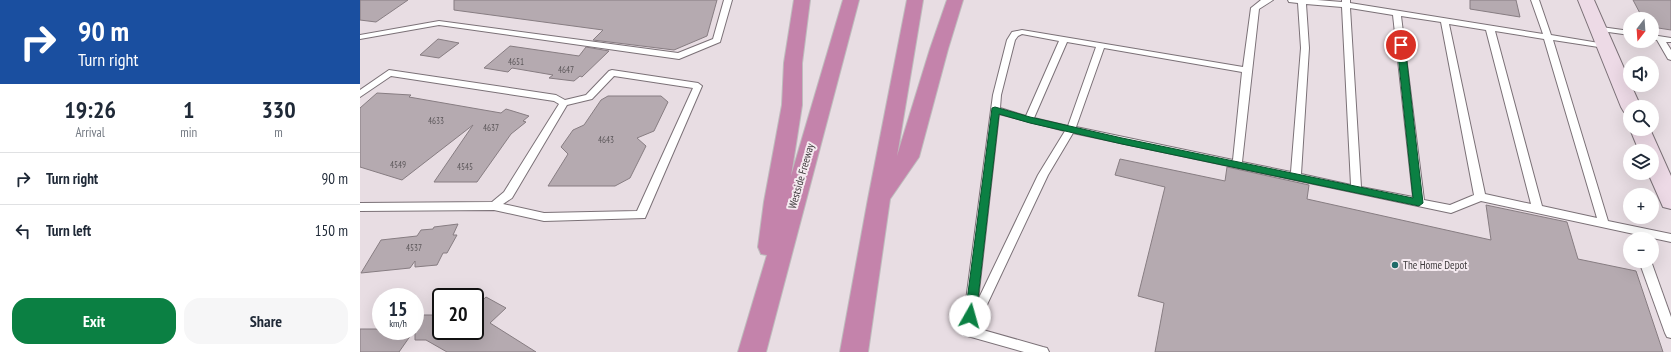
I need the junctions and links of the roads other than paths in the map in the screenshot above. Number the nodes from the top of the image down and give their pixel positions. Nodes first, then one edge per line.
1 (728, 0) edge
2 (802, 0) edge
3 (851, 0) edge
4 (915, 0) edge
5 (955, 0) edge
6 (1269, 0) edge
7 (1299, 0) edge
8 (1535, 0) edge
9 (1586, 0) edge
10 (1346, 2) edge
11 (1398, 13) junction
12 (1444, 20) junction
13 (1490, 28) junction
14 (1597, 28) junction
15 (1623, 32) edge
16 (360, 36) edge
17 (1548, 37) junction
18 (1659, 38) edge
19 (1064, 39) junction
20 (1671, 40) edge
21 (1659, 41) edge
22 (1101, 46) junction
23 (1605, 46) junction
24 (1671, 57) edge
25 (1247, 70) junction
26 (360, 94) edge
27 (1628, 100) edge
28 (564, 103) junction
29 (995, 110) junction
30 (1030, 120) junction
31 (1071, 129) junction
32 (1237, 165) junction
33 (1659, 173) edge
34 (1296, 177) junction
35 (1356, 189) junction
36 (1480, 197) junction
37 (880, 198) junction
38 (1671, 201) edge
39 (1419, 203) junction
40 (494, 206) junction
41 (360, 207) edge
42 (1537, 209) junction
43 (1604, 224) junction
44 (1627, 232) edge
45 (1659, 237) edge
46 (1671, 238) edge
47 (1648, 268) edge
48 (761, 318) junction
49 (968, 331) junction
50 (1671, 333) edge
51 (752, 352) edge
52 (854, 352) edge
53 (1044, 352) edge

1 - 16 lane
2 - 48 highway
3 - 48 highway, Westside Freeway
4 - 37 highway
5 - 37 highway
6 - 25 lane
7 - 10 lane
7 - 34 lane
8 - 17 lane
9 - 14 street
10 - 11 lane
10 - 35 lane
11 - 12 lane
11 - 39 lane
12 - 13 lane
12 - 36 lane
13 - 17 lane
13 - 42 lane
14 - 15 lane
14 - 23 street
17 - 23 lane
17 - 43 lane
18 - 20 lane
19 - 22 lane
19 - 29 lane
19 - 30 lane
21 - 24 lane
22 - 25 lane
22 - 31 lane
23 - 27 street
25 - 32 lane
26 - 28 lane
28 - 40 lane
28 - 40 lane
29 - 30 lane
29 - 49 lane
30 - 31 lane
31 - 32 lane
31 - 49 lane
32 - 34 lane
33 - 38 street
34 - 35 lane
35 - 39 lane
36 - 39 lane
36 - 42 lane
37 - 52 highway
40 - 41 lane
42 - 43 lane
43 - 44 lane
45 - 46 lane
47 - 50 lane
48 - 51 highway, Westside Freeway
49 - 53 lane

